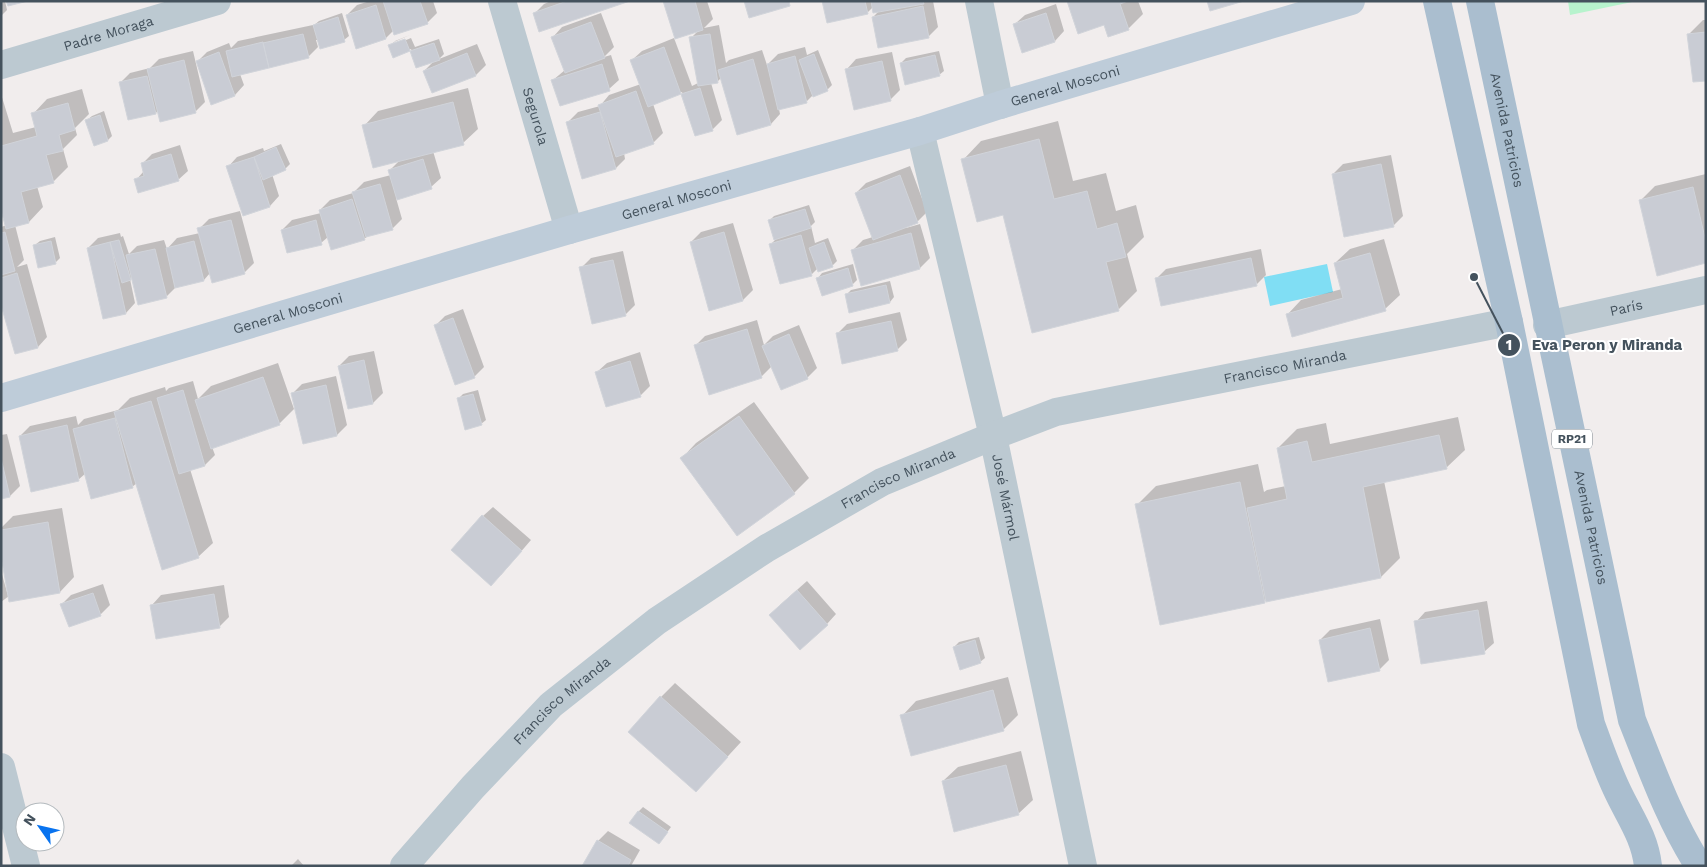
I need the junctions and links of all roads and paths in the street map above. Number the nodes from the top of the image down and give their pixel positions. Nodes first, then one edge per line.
1 (217, 1) edge
2 (502, 1) edge
3 (979, 1) edge
4 (1351, 1) edge
5 (1437, 1) edge
6 (1480, 1) edge
7 (1, 65) edge
8 (1000, 105) junction
9 (920, 131) junction
10 (569, 230) junction
11 (1706, 290) edge
12 (1509, 322) junction
13 (1547, 325) junction
14 (1, 398) edge
15 (993, 436) junction
16 (1, 767) edge
17 (26, 866) edge
18 (404, 866) edge
19 (1084, 866) edge
20 (1648, 866) edge
21 (1699, 866) edge

1 - 7 street, Padre Moraga
2 - 10 street, Segurola
3 - 8 street
4 - 8 street, General Mosconi
5 - 12 main road, RP21
6 - 13 main road, Avenida Patricios / RP21
8 - 9 street, General Mosconi
9 - 10 street, General Mosconi
9 - 15 street, José Mármol
10 - 14 street, General Mosconi
11 - 13 street, París
12 - 15 street, Francisco Miranda
12 - 20 main road, RP21
13 - 21 main road, Avenida Patricios / RP21
15 - 18 street, Francisco Miranda
15 - 19 street, José Mármol
16 - 17 street

